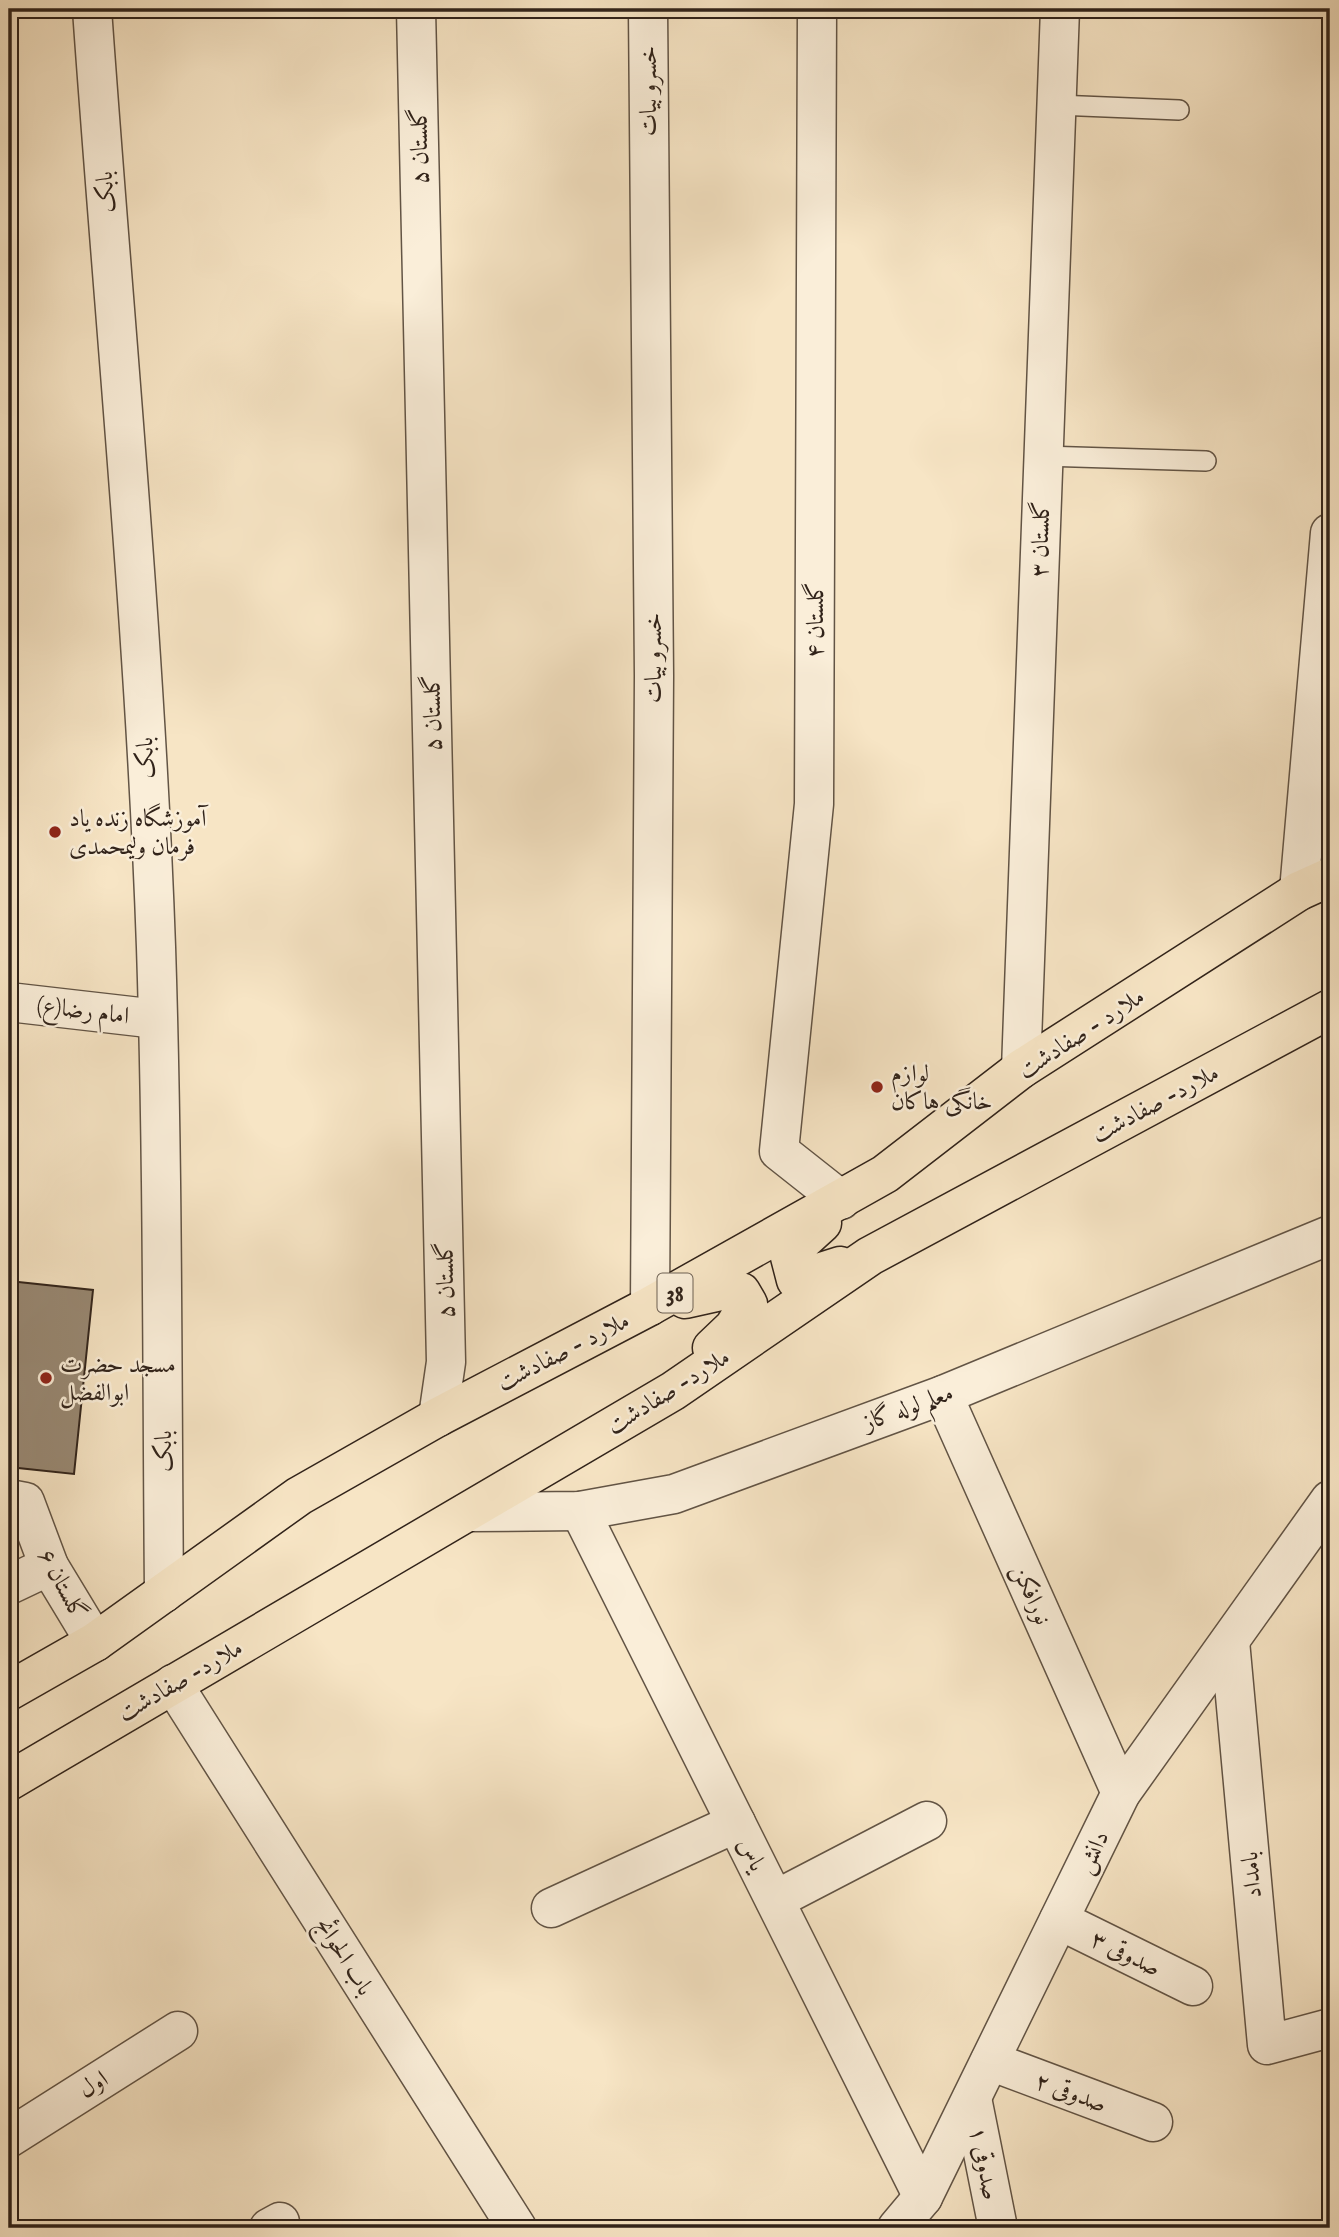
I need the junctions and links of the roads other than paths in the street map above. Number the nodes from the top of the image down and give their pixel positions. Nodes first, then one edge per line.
1 (92, 9) edge
2 (416, 9) edge
3 (648, 9) edge
4 (817, 9) edge
5 (1060, 9) edge
6 (1057, 105) junction
7 (1179, 110) dead end
8 (1043, 456) junction
9 (1206, 461) dead end
10 (1330, 533) edge
11 (1315, 884) edge
12 (9, 1002) edge
13 (1330, 1009) edge
14 (157, 1019) junction
15 (1021, 1069) junction
16 (884, 1174) junction
17 (841, 1200) junction
18 (1330, 1235) edge
19 (870, 1256) junction
20 (650, 1306) junction
21 (673, 1391) junction
22 (943, 1395) junction
23 (438, 1417) junction
24 (9, 1499) edge
25 (1330, 1500) edge
26 (580, 1511) junction
27 (468, 1513) junction
28 (49, 1566) junction
29 (9, 1586) edge
30 (164, 1593) junction
31 (1230, 1641) junction
32 (95, 1642) junction
33 (173, 1684) junction
34 (9, 1691) edge
35 (9, 1781) edge
36 (1121, 1793) junction
37 (927, 1821) dead end
38 (736, 1823) junction
39 (775, 1900) junction
40 (551, 1908) dead end
41 (1059, 1920) junction
42 (1193, 1986) dead end
43 (1330, 2028) edge
44 (178, 2031) dead end
45 (990, 2062) junction
46 (972, 2098) junction
47 (1153, 2122) dead end
48 (9, 2138) edge
49 (923, 2197) junction
50 (517, 2228) edge
51 (897, 2228) edge
52 (998, 2228) edge

1 - 14 street, بابک
2 - 23 street, گلستان ۵
3 - 20 street, خسرو بیات
4 - 17 street, گلستان ۴
5 - 6 street, گلستان ۳
6 - 7 lane
6 - 8 street, گلستان ۳
8 - 9 lane
8 - 15 street, گلستان ۳
10 - 11 street
11 - 15 highway, ملارد - صفادشت / 38
12 - 14 street, امام رضا(ع)
13 - 19 highway, ملارد- صفادشت
14 - 30 street, بابک
15 - 16 highway, ملارد - صفادشت / 38
16 - 17 highway, ملارد - صفادشت / 38
16 - 19 highway
17 - 20 highway, ملارد - صفادشت / 38
18 - 22 street, معلم لوله گاز
19 - 21 highway, ملارد- صفادشت
20 - 21 highway
20 - 23 highway, ملارد - صفادشت / 38
21 - 27 highway, ملارد- صفادشت
22 - 26 street, معلم لوله گاز
22 - 36 street, نورافکن
23 - 30 highway, ملارد - صفادشت / 38
24 - 28 street, گلستان ۶
25 - 31 street, دانش
26 - 27 street, معلم لوله گاز
26 - 38 street, یاس
27 - 33 highway, ملارد- صفادشت
28 - 29 street
28 - 32 street, گلستان ۶
30 - 32 highway, ملارد - صفادشت / 38
31 - 36 street, دانش
31 - 43 street, بامداد
32 - 34 highway, ملارد - صفادشت / 38
33 - 35 highway, ملارد- صفادشت
33 - 50 street, باب الحوائج
36 - 41 street, دانش
37 - 39 street
38 - 39 street, یاس
38 - 40 street
39 - 49 street, یاس
41 - 42 street, صدوقی ۳
41 - 45 street, دانش
44 - 48 street, اول
45 - 46 street, دانش
45 - 47 street, صدوقی ۲
46 - 49 street, دانش
46 - 52 street, صدوقی ۱
49 - 51 street, دانش

